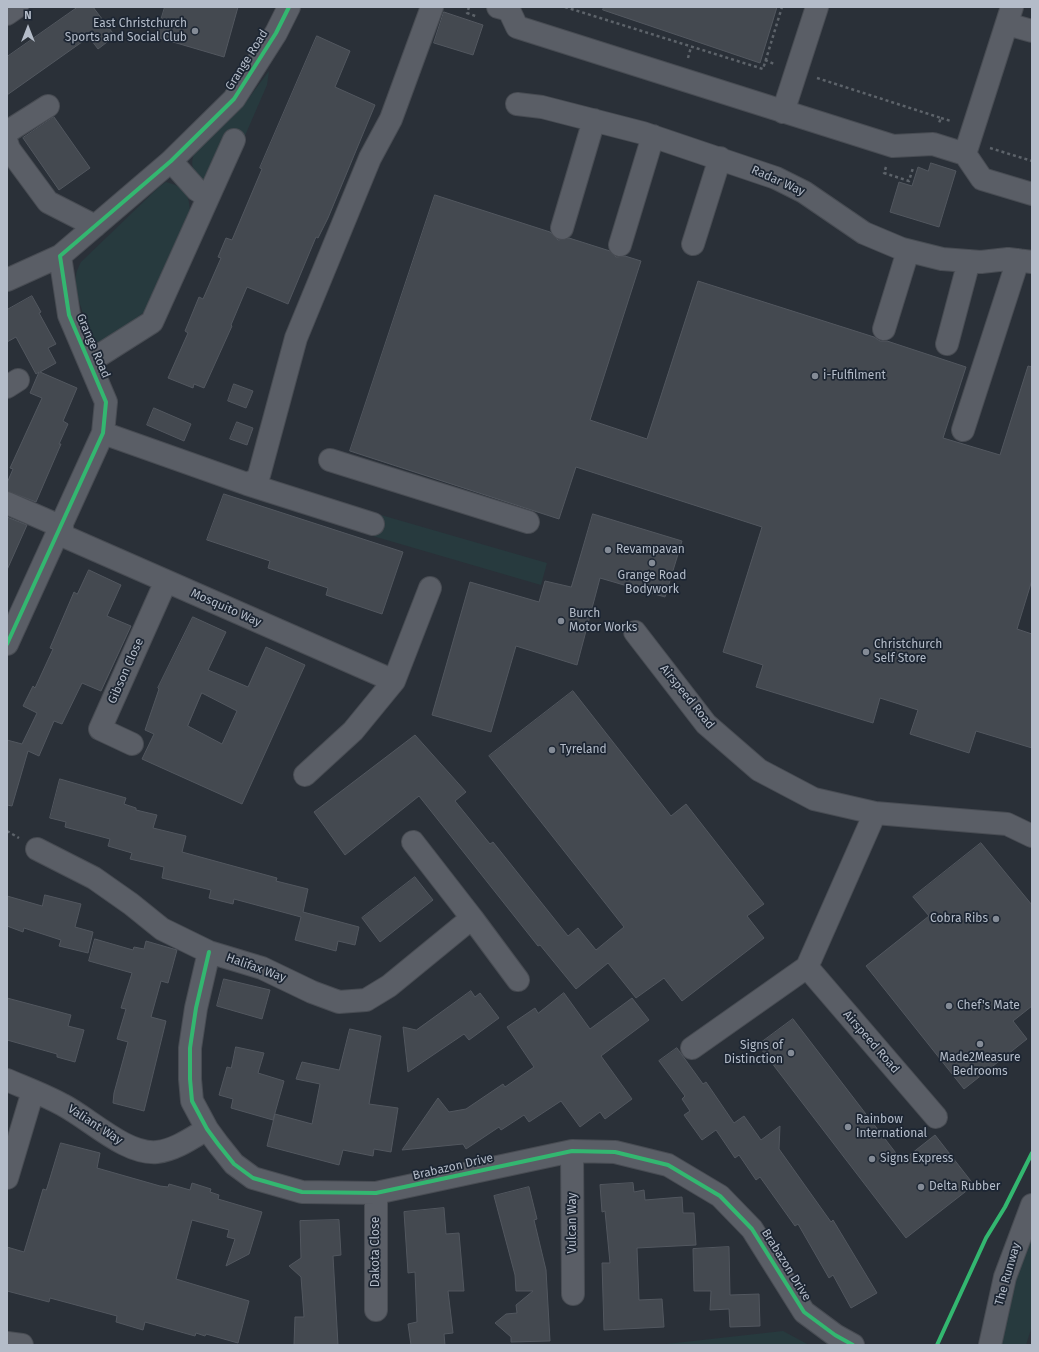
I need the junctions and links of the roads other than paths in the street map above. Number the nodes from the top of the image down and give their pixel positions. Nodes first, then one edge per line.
1 (17, 7) edge
2 (289, 7) edge
3 (432, 7) edge
4 (498, 7) edge
5 (817, 7) edge
6 (7, 14) edge
7 (1009, 15) edge
8 (1032, 32) edge
9 (517, 104) dead end
10 (48, 106) dead end
11 (783, 112) junction
12 (594, 120) junction
13 (7, 132) edge
14 (653, 136) junction
15 (234, 140) dead end
16 (7, 144) edge
17 (964, 154) junction
18 (720, 158) junction
19 (171, 161) junction
20 (1032, 194) edge
21 (208, 197) junction
22 (95, 226) junction
23 (562, 228) dead end
24 (693, 244) dead end
25 (620, 245) dead end
26 (908, 250) junction
27 (60, 256) junction
28 (969, 261) junction
29 (1025, 261) edge
30 (7, 280) edge
31 (884, 329) dead end
32 (947, 344) dead end
33 (89, 362) junction
34 (963, 430) dead end
35 (103, 433) junction
36 (330, 460) dead end
37 (252, 481) junction
38 (7, 503) edge
39 (528, 522) dead end
40 (373, 524) dead end
41 (60, 531) junction
42 (166, 581) junction
43 (430, 588) dead end
44 (635, 632) dead end
45 (7, 644) edge
46 (394, 681) junction
47 (132, 744) dead end
48 (305, 775) dead end
49 (875, 813) junction
50 (1032, 836) edge
51 (413, 842) dead end
52 (37, 849) dead end
53 (472, 918) junction
54 (209, 952) junction
55 (807, 967) junction
56 (518, 980) dead end
57 (692, 1048) dead end
58 (7, 1080) edge
59 (33, 1091) junction
60 (936, 1117) dead end
61 (207, 1129) junction
62 (572, 1151) junction
63 (7, 1178) edge
64 (376, 1193) junction
65 (1032, 1205) edge
66 (573, 1294) dead end
67 (376, 1310) dead end
68 (7, 1343) edge
69 (22, 1345) edge
70 (853, 1345) edge
71 (990, 1345) edge

1 - 6 street
2 - 19 street, Grange Road
3 - 37 street
4 - 11 street
5 - 11 street
7 - 8 street
7 - 17 street
9 - 12 street, Radar Way
10 - 13 street
11 - 17 street
12 - 14 street, Radar Way
12 - 23 street
14 - 18 street, Radar Way
14 - 25 street
15 - 21 street, Grange Road
16 - 22 street
17 - 20 street
18 - 24 street
18 - 26 street, Radar Way
19 - 21 street
19 - 22 street, Grange Road
21 - 33 street, Grange Road
22 - 27 street, Grange Road
26 - 28 street, Radar Way
26 - 31 street
27 - 30 street
27 - 33 street, Grange Road
28 - 29 street, Radar Way
28 - 32 street
29 - 34 street
33 - 35 street, Grange Road
35 - 37 street
35 - 41 street, Grange Road
36 - 39 street
37 - 40 street
38 - 41 street, Mosquito Way
41 - 42 street, Mosquito Way
41 - 45 street, Grange Road
42 - 46 street, Mosquito Way
42 - 47 street, Gibson Close
43 - 46 street
44 - 49 street, Airspeed Road
46 - 48 street
49 - 50 street, Airspeed Road
49 - 55 street
51 - 53 street
52 - 54 street, Halifax Way
53 - 54 street, Halifax Way
53 - 56 street
54 - 61 street, Brabazon Drive
55 - 57 street
55 - 60 street, Airspeed Road
58 - 59 street, Valiant Way
59 - 61 street, Valiant Way
59 - 63 street
61 - 64 street, Brabazon Drive
62 - 64 street, Brabazon Drive
62 - 66 street, Vulcan Way
62 - 70 street, Brabazon Drive
64 - 67 street, Dakota Close
65 - 71 street, The Runway
68 - 69 street

